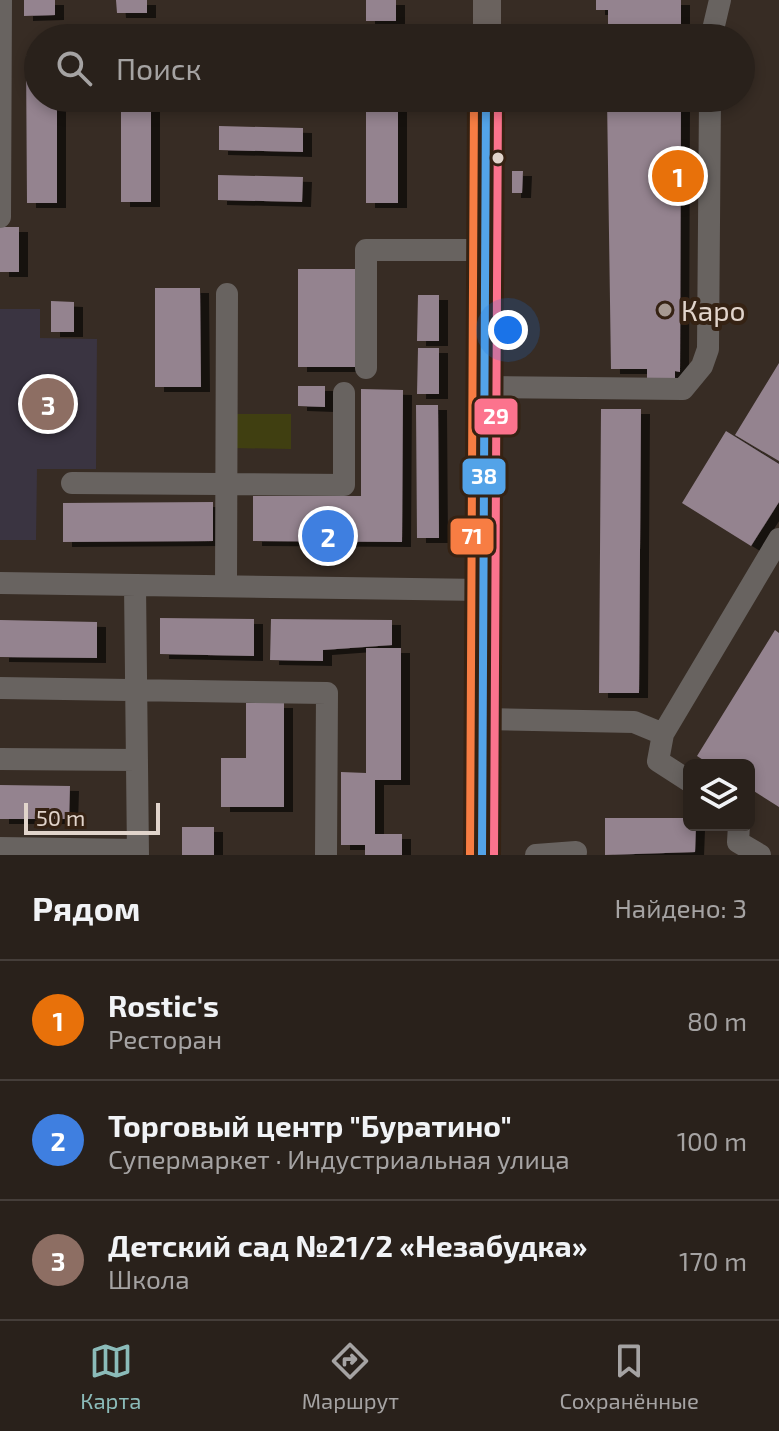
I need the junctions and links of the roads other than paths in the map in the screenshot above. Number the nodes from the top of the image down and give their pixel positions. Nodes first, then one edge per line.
1 (1, 0) edge
2 (487, 0) edge
3 (720, 0) edge
4 (487, 24) edge
5 (714, 24) edge
6 (486, 112) edge
7 (710, 112) edge
8 (0, 217) edge
9 (485, 250) junction
10 (227, 294) dead end
11 (366, 368) dead end
12 (484, 387) junction
13 (344, 393) dead end
14 (72, 483) dead end
15 (226, 484) junction
16 (779, 539) edge
17 (0, 583) edge
18 (135, 585) junction
19 (226, 586) junction
20 (483, 590) junction
21 (0, 688) edge
22 (136, 691) junction
23 (483, 719) junction
24 (663, 734) junction
25 (0, 759) edge
26 (137, 760) junction
27 (683, 777) edge
28 (739, 831) edge
29 (0, 848) edge
30 (138, 852) edge
31 (576, 852) dead end
32 (326, 855) edge
33 (482, 855) edge
34 (536, 855) edge
35 (760, 855) edge

1 - 8 street
2 - 4 main road
3 - 5 street
6 - 9 main road
7 - 12 street
9 - 11 street
9 - 12 main road
10 - 15 street
12 - 20 main road
13 - 15 street
14 - 15 street
15 - 19 street
16 - 24 street
17 - 18 street
18 - 19 street
18 - 22 street
19 - 20 street
20 - 23 main road
21 - 22 street
22 - 26 street
22 - 32 street
23 - 24 street
23 - 33 main road
24 - 27 street
25 - 26 street
26 - 30 street
28 - 35 street
29 - 30 street
31 - 34 street

